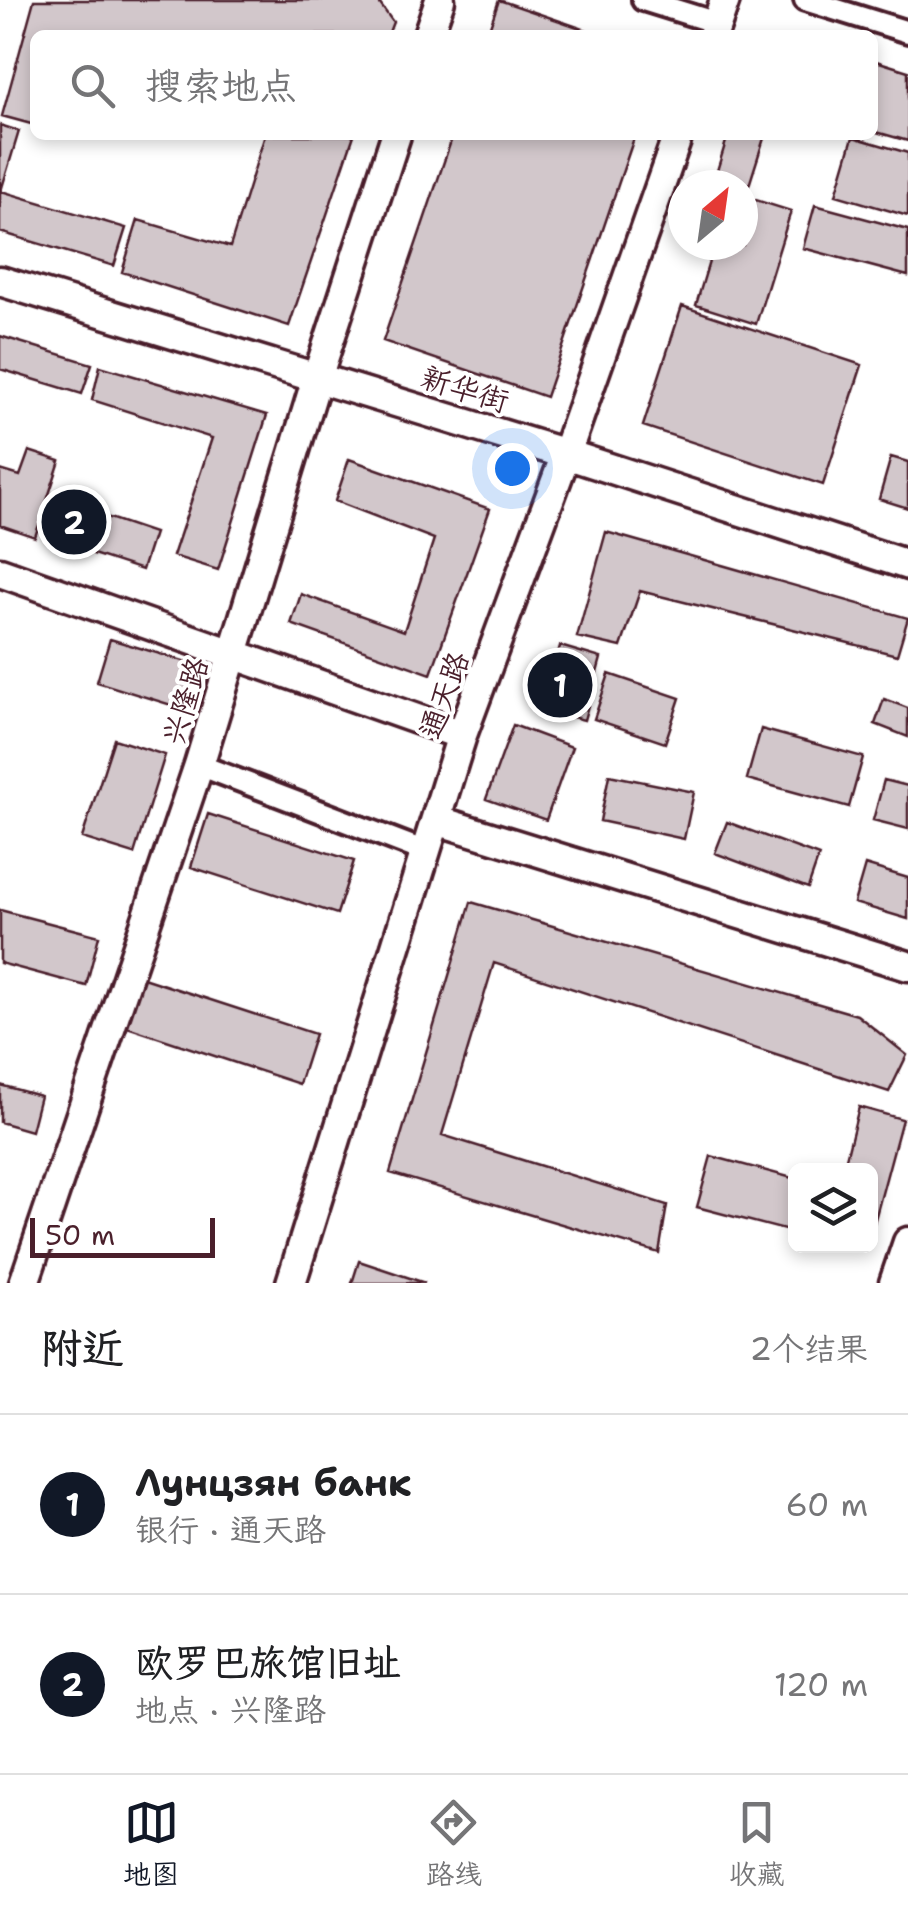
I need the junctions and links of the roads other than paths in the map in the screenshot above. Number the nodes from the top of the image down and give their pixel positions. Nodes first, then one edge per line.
1 (440, 0) edge
2 (643, 0) edge
3 (806, 0) edge
4 (718, 19) edge
5 (430, 30) edge
6 (908, 32) edge
7 (394, 140) edge
8 (676, 140) edge
9 (0, 282) edge
10 (317, 378) junction
11 (566, 454) junction
12 (908, 565) edge
13 (0, 572) edge
14 (233, 654) junction
15 (462, 735) junction
16 (199, 765) junction
17 (436, 820) junction
18 (426, 852) junction
19 (908, 966) edge
20 (908, 1242) edge
21 (24, 1283) edge
22 (290, 1283) edge
23 (894, 1283) edge

1 - 5 street
2 - 4 street
3 - 6 street
7 - 10 street, 兴隆路
8 - 11 street, 通天路
9 - 10 street, 新华街
10 - 11 street, 新华街
10 - 14 street, 兴隆路
11 - 12 street, 新华街
11 - 15 street, 通天路
13 - 14 street
14 - 15 street
14 - 16 street, 兴隆路
15 - 17 street, 通天路
16 - 18 street
16 - 21 street, 兴隆路
17 - 18 street, 通天路
17 - 19 street
18 - 22 street, 通天路
20 - 23 street

